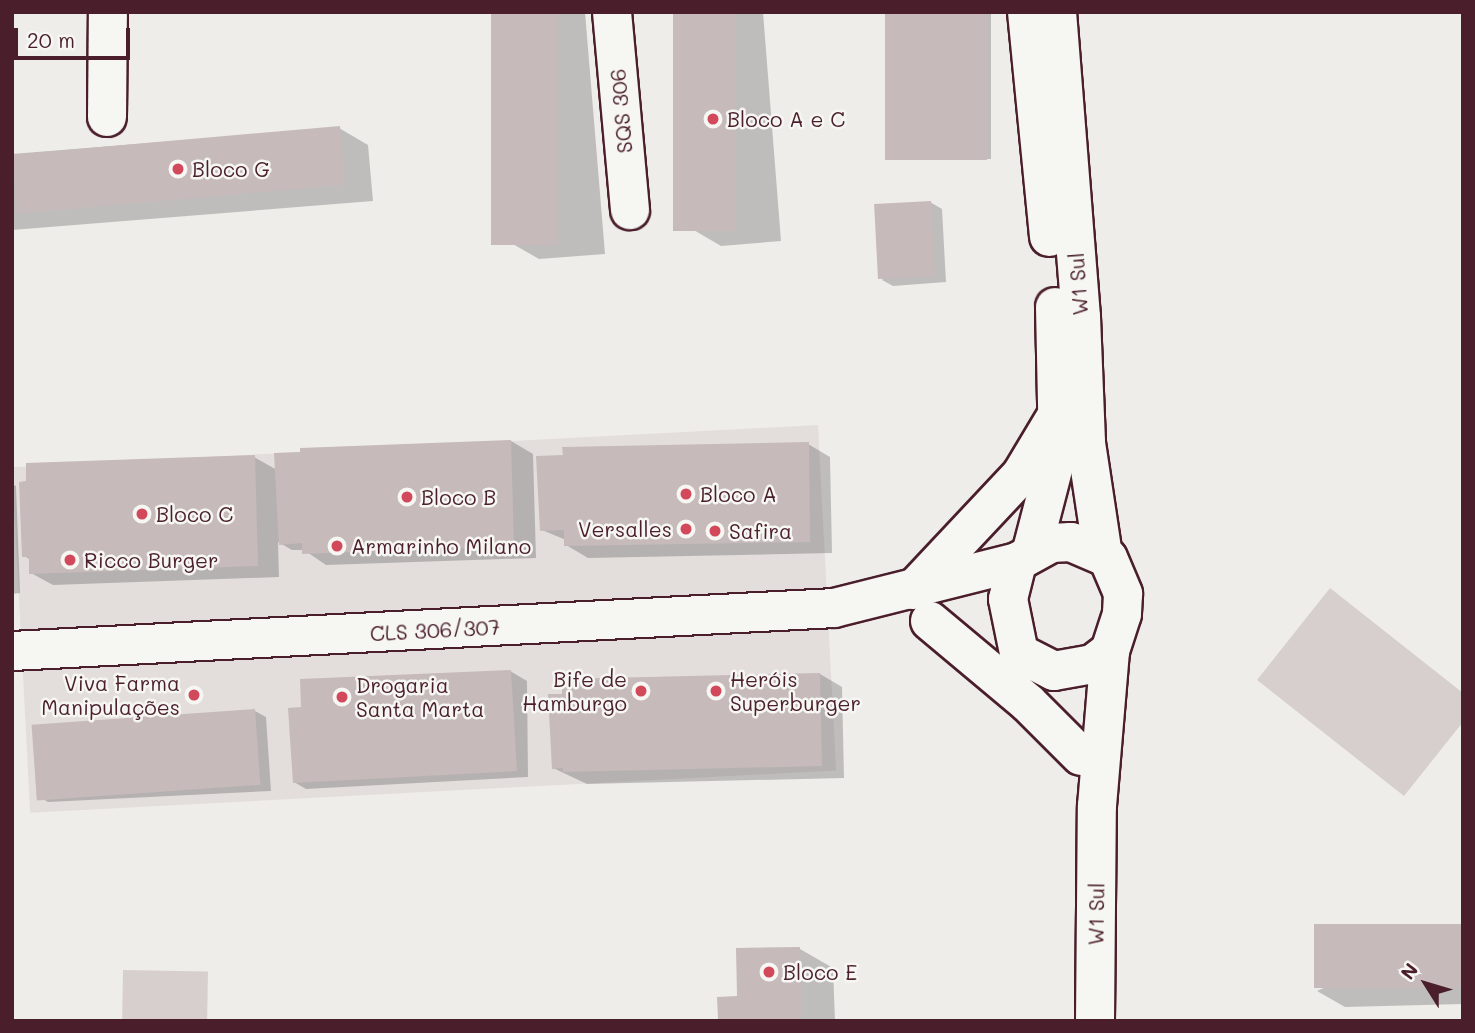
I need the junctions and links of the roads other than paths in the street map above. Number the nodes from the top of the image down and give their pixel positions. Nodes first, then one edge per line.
1 (108, 12) edge
2 (612, 12) edge
3 (1027, 12) edge
4 (1057, 12) edge
5 (107, 117) dead end
6 (631, 210) dead end
7 (1054, 420) junction
8 (1102, 555) junction
9 (1024, 556) junction
10 (921, 606) junction
11 (12, 650) edge
12 (1110, 652) junction
13 (1027, 659) junction
14 (1081, 756) junction
15 (1097, 806) junction
16 (1095, 1021) edge

1 - 5 street
2 - 6 street, SQS 306
3 - 7 street, W1 Sul
4 - 8 street, W1 Sul
7 - 9 street, W1 Sul
7 - 10 street
8 - 9 street
8 - 12 street
9 - 10 street, CLS 306/307
9 - 13 street
10 - 11 street, CLS 306/307
10 - 13 street, CLS 306/307
10 - 14 street
12 - 13 street
12 - 15 street, W1 Sul
13 - 14 street, W1 Sul
14 - 15 street, W1 Sul
15 - 16 street, W1 Sul

